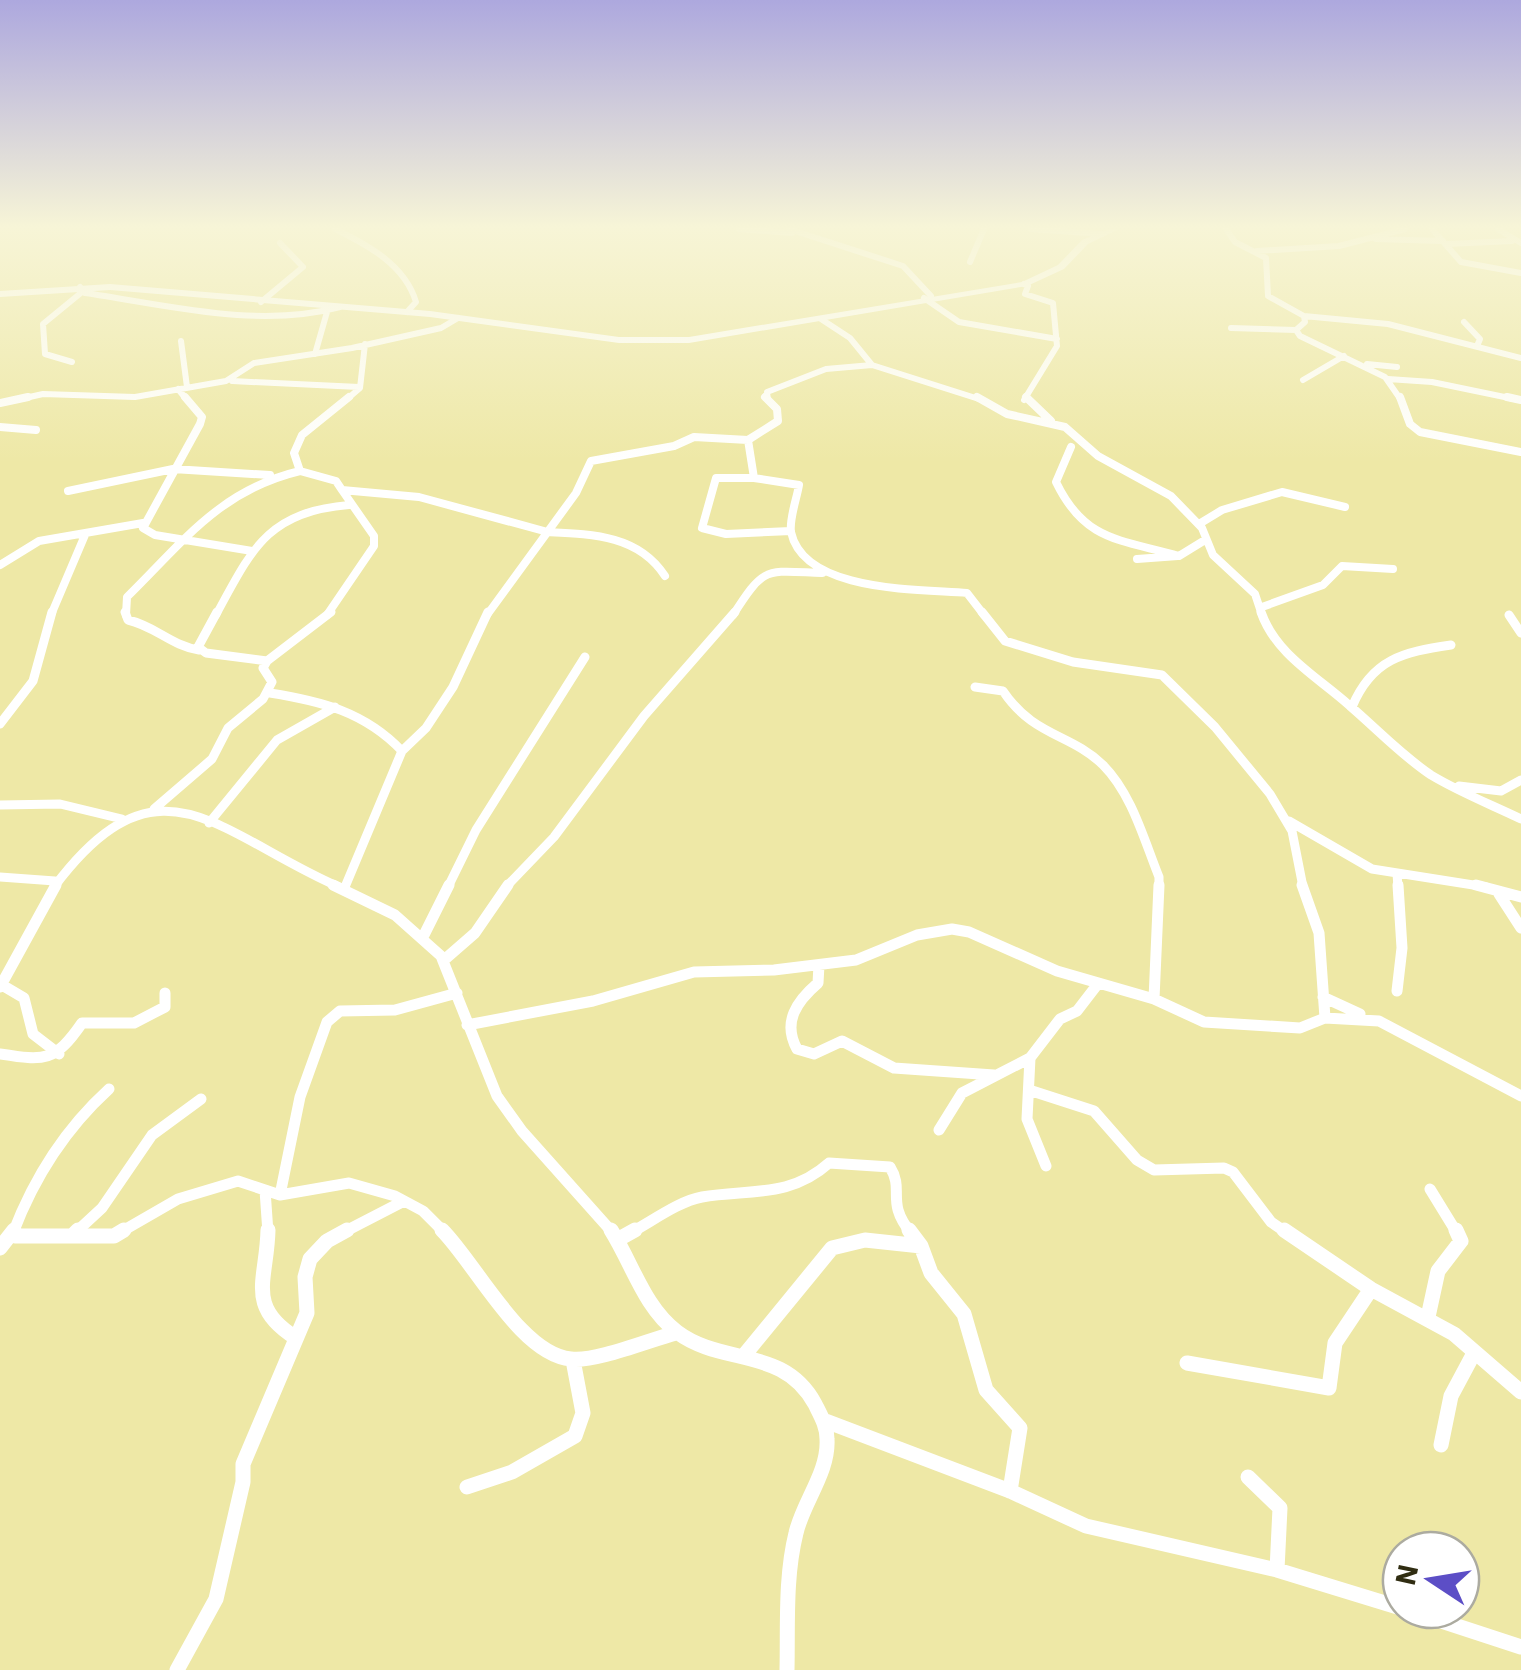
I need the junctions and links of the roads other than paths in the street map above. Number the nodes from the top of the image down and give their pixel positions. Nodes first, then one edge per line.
1 (62, 307) edge
2 (192, 307) edge
3 (326, 307) edge
4 (412, 307) edge
5 (877, 307) edge
6 (940, 307) edge
7 (1054, 307) edge
8 (1288, 307) edge
9 (340, 308) junction
10 (327, 312) junction
11 (407, 312) junction
12 (1304, 316) junction
13 (458, 318) junction
14 (821, 318) junction
15 (1464, 322) dead end
16 (1231, 328) dead end
17 (1259, 330) junction
18 (1296, 330) junction
19 (1303, 338) junction
20 (1057, 339) junction
21 (181, 341) dead end
22 (366, 344) junction
23 (1477, 346) junction
24 (315, 354) junction
25 (1344, 356) junction
26 (1521, 358) edge
27 (72, 362) dead end
28 (1362, 364) junction
29 (872, 365) junction
30 (1398, 367) dead end
31 (1303, 380) dead end
32 (1388, 380) junction
33 (226, 381) junction
34 (182, 388) junction
35 (360, 388) junction
36 (1521, 400) edge
37 (0, 402) edge
38 (1056, 424) junction
39 (0, 427) edge
40 (36, 430) dead end
41 (1076, 434) junction
42 (748, 440) junction
43 (1071, 447) junction
44 (1521, 452) edge
45 (1098, 456) junction
46 (173, 469) junction
47 (300, 471) junction
48 (278, 476) junction
49 (754, 478) junction
50 (342, 490) junction
51 (68, 491) dead end
52 (350, 505) junction
53 (1345, 507) dead end
54 (144, 523) junction
55 (1199, 524) junction
56 (791, 531) junction
57 (544, 532) junction
58 (85, 535) junction
59 (187, 539) junction
60 (1205, 540) junction
61 (252, 551) junction
62 (1179, 556) junction
63 (1137, 559) dead end
64 (0, 565) edge
65 (1393, 569) dead end
66 (833, 574) junction
67 (666, 576) dead end
68 (1262, 607) junction
69 (1508, 615) dead end
70 (1521, 633) edge
71 (1451, 646) dead end
72 (199, 650) junction
73 (586, 657) dead end
74 (268, 661) junction
75 (975, 687) dead end
76 (270, 693) junction
77 (1356, 694) junction
78 (1339, 696) junction
79 (335, 706) junction
80 (1352, 707) junction
81 (0, 724) edge
82 (402, 752) junction
83 (1521, 780) edge
84 (1458, 786) junction
85 (0, 805) edge
86 (154, 809) junction
87 (122, 819) junction
88 (1286, 819) junction
89 (1521, 820) edge
90 (210, 823) junction
91 (1317, 838) junction
92 (1296, 843) junction
93 (1397, 874) junction
94 (0, 877) edge
95 (55, 881) junction
96 (345, 888) junction
97 (1499, 894) junction
98 (1521, 897) edge
99 (1521, 928) edge
100 (424, 935) junction
101 (444, 960) junction
102 (819, 966) junction
103 (1096, 985) junction
104 (1, 986) edge
105 (1397, 991) dead end
106 (165, 993) dead end
107 (457, 994) junction
108 (1323, 997) junction
109 (1154, 1000) junction
110 (1325, 1018) junction
111 (1370, 1019) junction
112 (467, 1025) junction
113 (0, 1054) edge
114 (59, 1054) junction
115 (1030, 1058) junction
116 (994, 1074) junction
117 (108, 1089) dead end
118 (1029, 1090) junction
119 (1521, 1096) edge
120 (201, 1099) dead end
121 (939, 1130) dead end
122 (1046, 1166) dead end
123 (265, 1190) junction
124 (1430, 1190) dead end
125 (280, 1195) junction
126 (404, 1200) junction
127 (15, 1236) junction
128 (73, 1236) junction
129 (617, 1240) junction
130 (921, 1246) junction
131 (0, 1248) edge
132 (1371, 1289) junction
133 (1428, 1317) junction
134 (676, 1333) junction
135 (296, 1338) junction
136 (746, 1353) junction
137 (1474, 1353) junction
138 (573, 1360) junction
139 (1187, 1363) dead end
140 (1521, 1392) edge
141 (824, 1420) junction
142 (1440, 1445) dead end
143 (1248, 1477) dead end
144 (467, 1486) dead end
145 (1010, 1491) junction
146 (1277, 1570) junction
147 (1381, 1602) edge
148 (1469, 1630) edge
149 (1521, 1647) edge
150 (177, 1670) edge
151 (786, 1670) edge

1 - 27 street
2 - 10 street
3 - 9 main road
4 - 11 street
5 - 14 main road
6 - 20 street
7 - 20 street
8 - 12 street
9 - 10 street
9 - 11 main road
10 - 24 street
11 - 13 main road
12 - 18 street
12 - 23 street
13 - 14 main road
13 - 22 street
14 - 29 street
15 - 23 street
16 - 17 street
17 - 18 street
17 - 19 street
18 - 19 street
19 - 25 street
20 - 38 street
21 - 34 street
22 - 24 street
22 - 35 street
23 - 26 street
24 - 33 street
25 - 28 street
25 - 31 street
28 - 30 street
28 - 32 street
29 - 38 street
29 - 42 street
32 - 36 street
32 - 44 street
33 - 34 street
33 - 35 street
34 - 37 street
34 - 46 street
35 - 47 street
38 - 41 street
39 - 40 street
41 - 43 street
41 - 45 street
42 - 49 street
42 - 57 street
43 - 45 street
43 - 62 street
45 - 55 street
46 - 48 street
46 - 51 street
46 - 54 street
47 - 48 street
47 - 50 street
48 - 59 street
49 - 56 street
49 - 56 street
50 - 52 street
50 - 57 street
52 - 61 street
52 - 74 street
53 - 55 street
54 - 58 street
54 - 59 street
55 - 60 street
56 - 66 street
57 - 67 street
57 - 82 street
58 - 64 street
58 - 81 street
59 - 61 street
59 - 72 street
60 - 62 street
60 - 68 street
61 - 72 street
62 - 63 street
65 - 68 street
66 - 88 street
66 - 101 street
68 - 78 street
69 - 70 street
71 - 77 street
72 - 74 street
73 - 100 street
74 - 76 street
75 - 109 street
76 - 79 street
76 - 86 street
77 - 78 street
77 - 80 street
78 - 80 street
79 - 82 street
79 - 90 street
80 - 84 street
82 - 96 street
83 - 84 street
84 - 89 street
85 - 87 street
86 - 87 street
86 - 90 street
87 - 95 street
88 - 91 street
88 - 92 street
90 - 96 street
91 - 92 street
91 - 93 street
92 - 108 street
93 - 97 street
93 - 105 street
94 - 95 street
95 - 104 street
96 - 100 street
97 - 98 street
97 - 99 street
100 - 101 street
101 - 107 street
102 - 103 street
102 - 112 street
102 - 116 street
103 - 109 street
103 - 115 street
104 - 114 street
106 - 114 street
107 - 112 street
107 - 125 street
108 - 110 street
108 - 111 street
109 - 110 street
110 - 111 street
111 - 119 street
112 - 129 street
113 - 114 street
115 - 116 street
115 - 118 street
116 - 121 street
117 - 127 street
118 - 122 street
118 - 132 street
120 - 128 street
123 - 125 street
123 - 128 street
123 - 135 street
124 - 133 street
125 - 126 street
126 - 135 street
126 - 138 street
127 - 128 street
127 - 131 street
129 - 130 street
129 - 134 street
130 - 136 street
130 - 145 street
132 - 133 street
132 - 139 street
133 - 137 street
134 - 136 street
134 - 138 street
135 - 150 street
136 - 141 street
137 - 140 street
137 - 142 street
138 - 144 street
141 - 145 street
141 - 151 street
143 - 146 street
145 - 146 street
146 - 147 street
148 - 149 street

